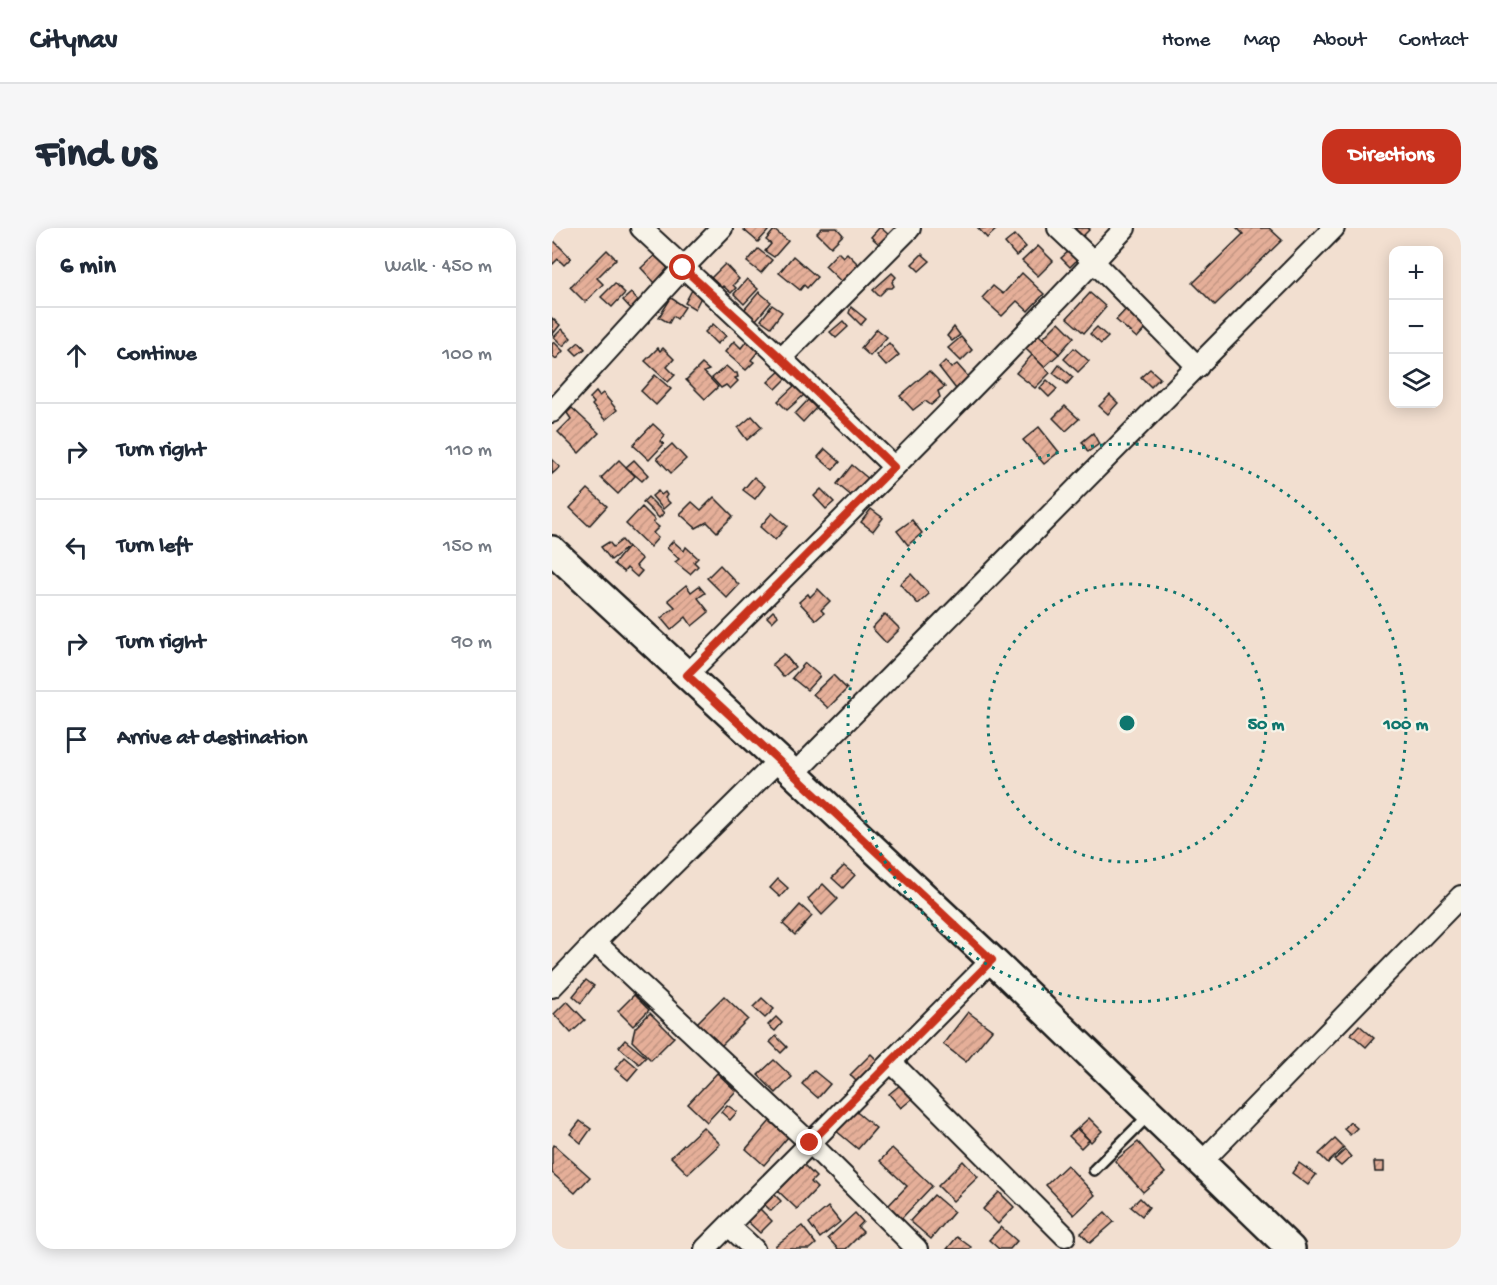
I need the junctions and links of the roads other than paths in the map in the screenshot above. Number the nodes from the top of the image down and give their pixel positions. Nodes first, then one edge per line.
1 (641, 228) edge
2 (722, 228) edge
3 (910, 228) edge
4 (1058, 228) edge
5 (1125, 228) edge
6 (1334, 228) edge
7 (1094, 262) junction
8 (683, 268) junction
9 (781, 358) junction
10 (1198, 367) junction
11 (552, 412) edge
12 (894, 467) junction
13 (552, 550) edge
14 (687, 675) junction
15 (787, 767) junction
16 (1461, 896) edge
17 (595, 942) junction
18 (992, 960) junction
19 (552, 987) edge
20 (891, 1062) junction
21 (1151, 1114) junction
22 (810, 1143) junction
23 (1201, 1163) junction
24 (1094, 1170) dead end
25 (729, 1226) junction
26 (1065, 1236) dead end
27 (705, 1249) edge
28 (754, 1249) edge
29 (917, 1249) edge
30 (1291, 1249) edge

1 - 8 street
2 - 8 street
3 - 9 street
4 - 7 street
5 - 7 street
6 - 10 street
7 - 10 street
7 - 12 street
8 - 9 street
8 - 11 street
9 - 12 street
10 - 15 street
12 - 14 street
13 - 14 main road
14 - 15 main road
15 - 17 street
15 - 18 main road
16 - 23 street
17 - 19 street
17 - 22 street
18 - 20 street
18 - 21 main road
20 - 22 street
20 - 26 street
21 - 23 main road
21 - 24 lane
22 - 25 street
22 - 29 street
23 - 30 main road
25 - 27 street
25 - 28 street

